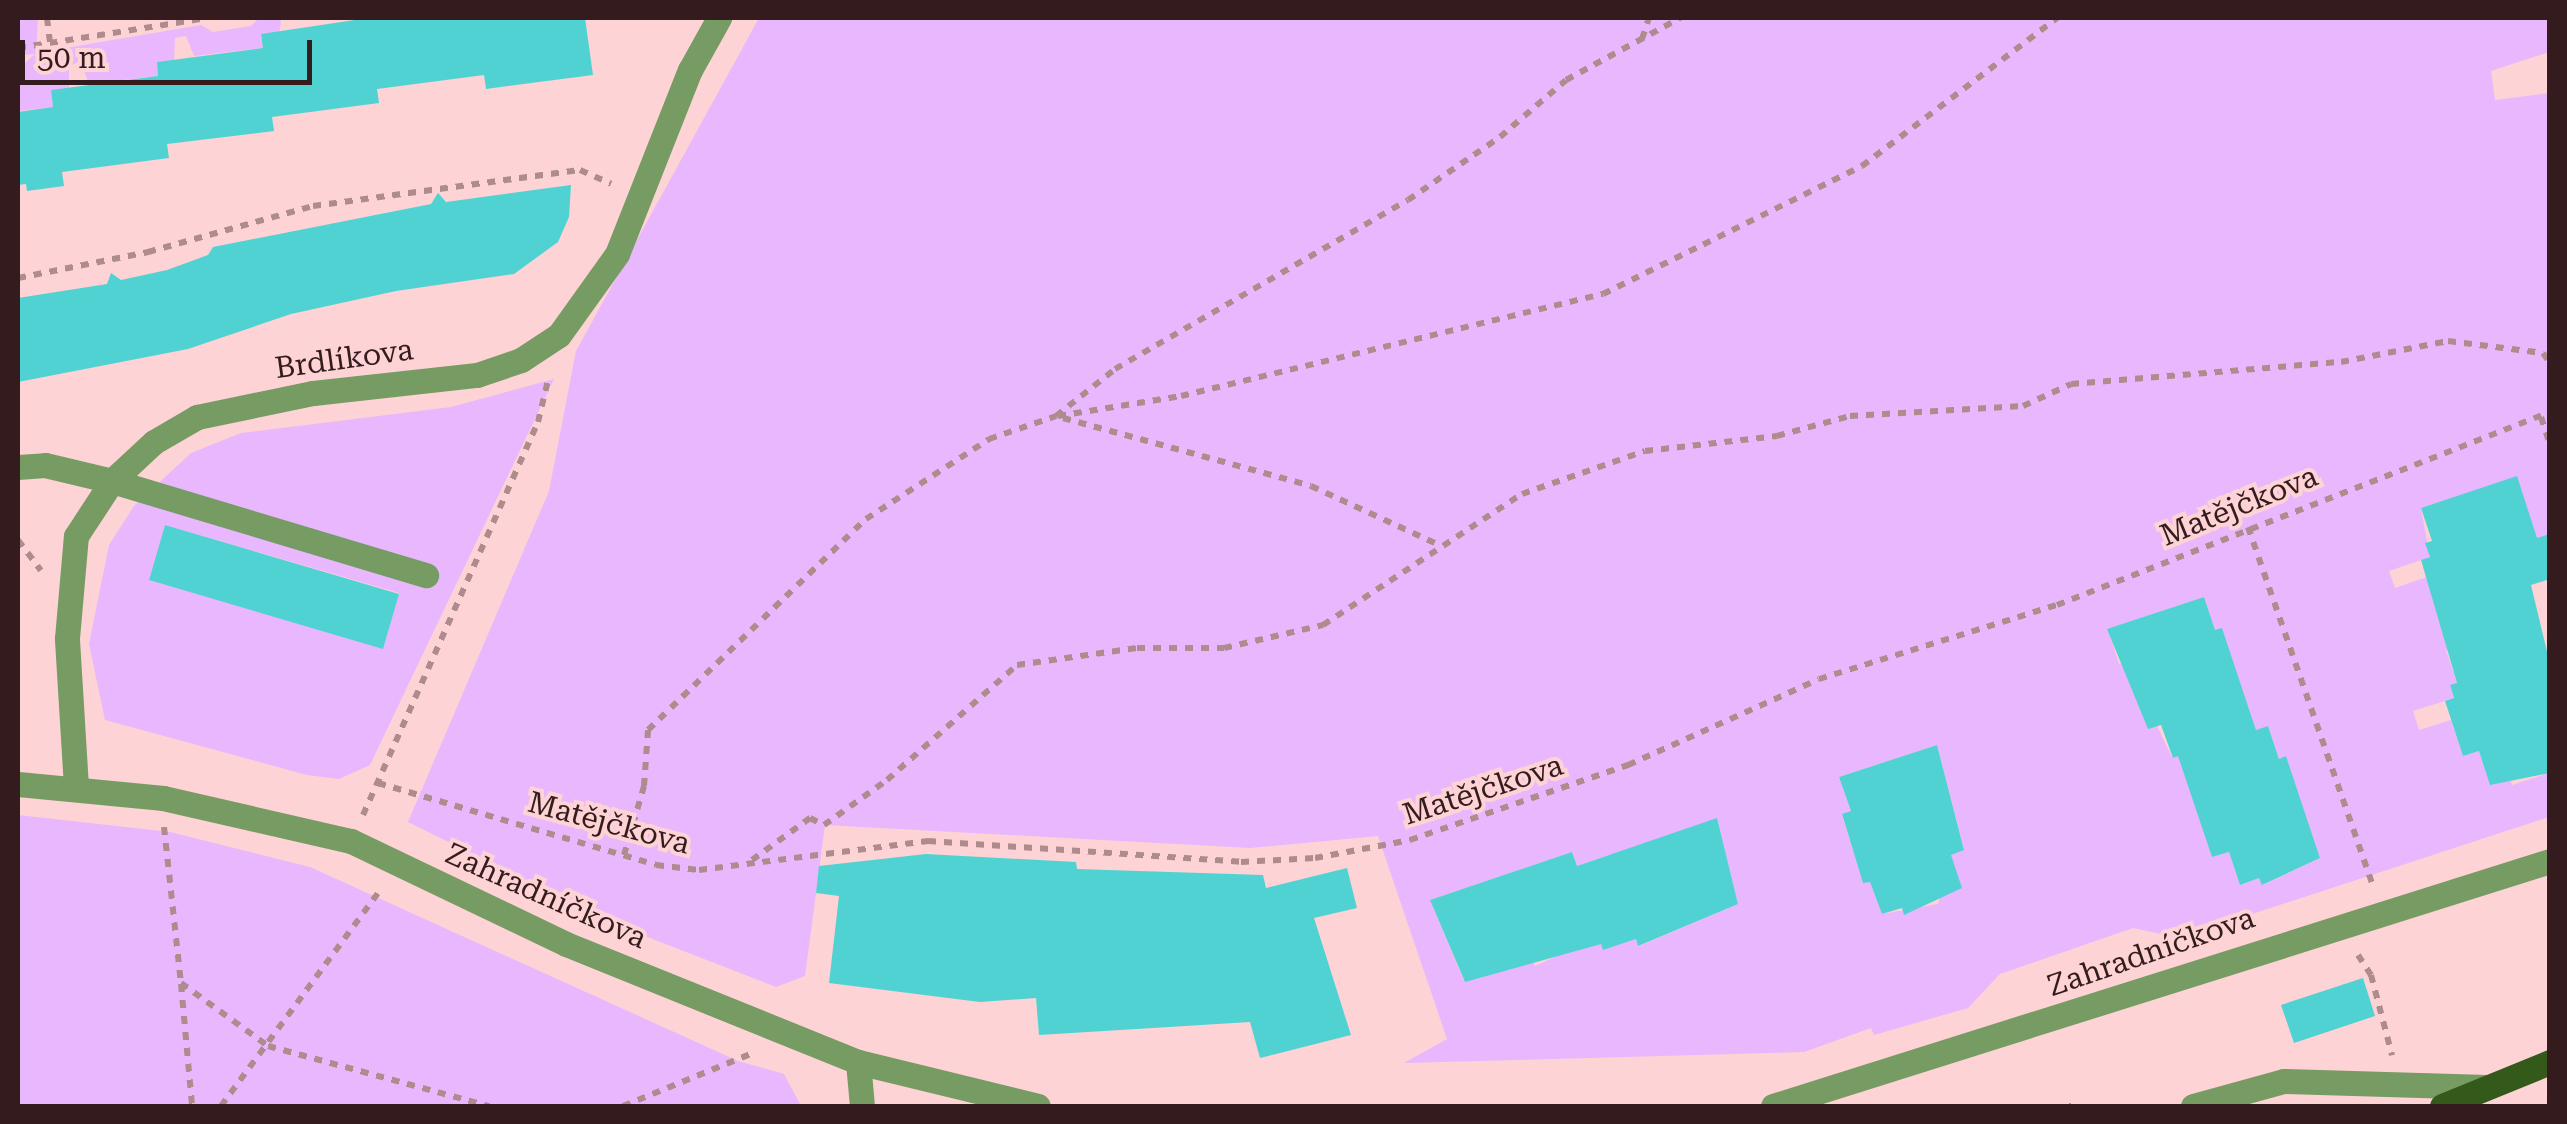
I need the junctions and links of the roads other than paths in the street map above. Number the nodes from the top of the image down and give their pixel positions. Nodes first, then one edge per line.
1 (719, 18) edge
2 (18, 467) edge
3 (112, 481) junction
4 (426, 574) dead end
5 (18, 784) edge
6 (76, 787) junction
7 (2550, 861) edge
8 (858, 1062) junction
9 (2550, 1062) edge
10 (2487, 1087) junction
11 (862, 1106) edge
12 (1038, 1106) edge
13 (1773, 1106) edge
14 (2193, 1106) edge
15 (2442, 1106) edge

1 - 3 street, Brdlíkova
2 - 3 street
3 - 4 street
3 - 6 street, Brdlíkova
5 - 6 street, Zahradníčkova
6 - 8 street, Zahradníčkova
7 - 13 street, Zahradníčkova
8 - 11 street
8 - 12 street, Zahradníčkova
9 - 10 main road
10 - 14 street
10 - 15 main road

